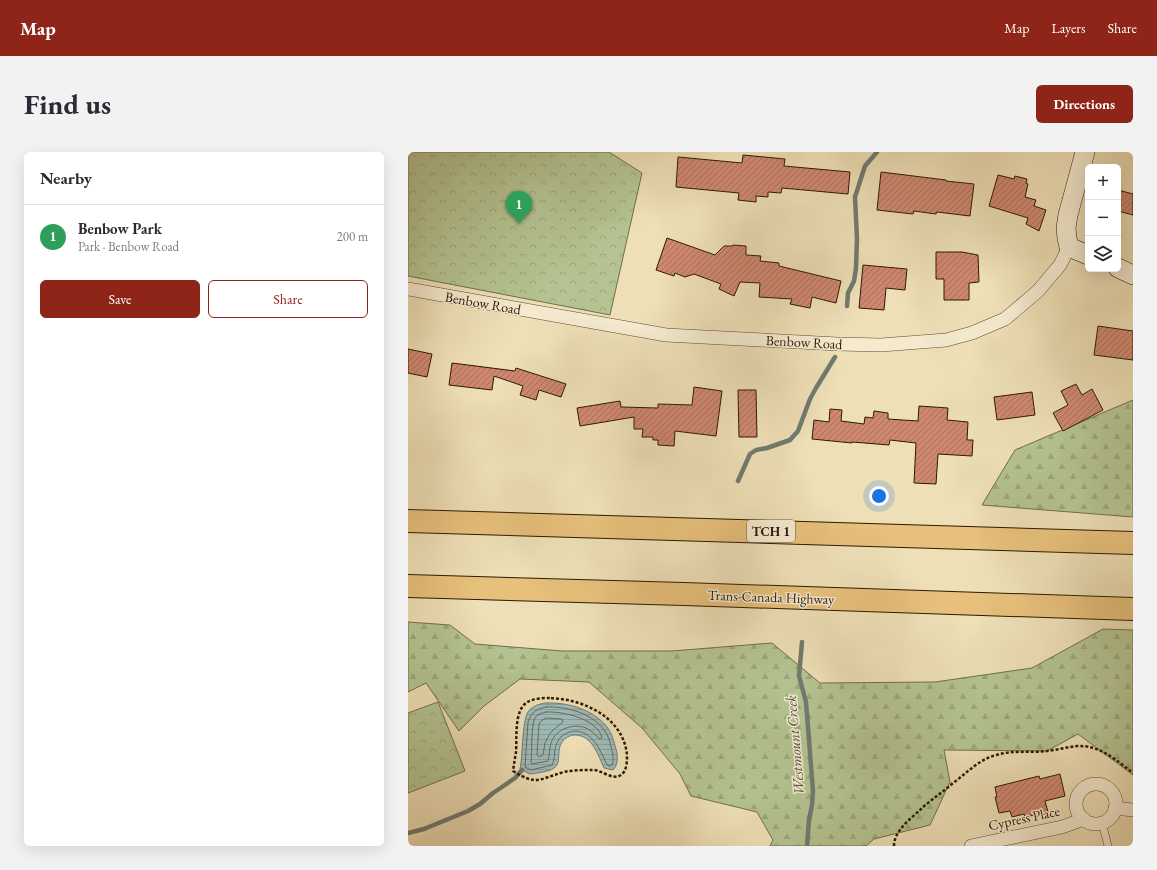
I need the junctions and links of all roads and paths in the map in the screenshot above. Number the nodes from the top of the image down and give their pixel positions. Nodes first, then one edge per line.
1 (1085, 152) edge
2 (1070, 247) junction
3 (1085, 254) edge
4 (1121, 269) edge
5 (1133, 275) edge
6 (408, 289) edge
7 (408, 521) edge
8 (1133, 543) edge
9 (408, 586) edge
10 (1076, 607) junction
11 (1133, 609) edge
12 (1133, 615) edge
13 (515, 772) joint
14 (1133, 773) edge
15 (1115, 808) junction
16 (1133, 810) edge
17 (1084, 819) junction
18 (1102, 822) junction
19 (1012, 842) edge
20 (894, 846) edge
21 (971, 846) edge
22 (1108, 846) edge

1 - 2 street
2 - 3 street
2 - 6 street, Benbow Road
4 - 5 street
7 - 8 highway, TCH 1
9 - 10 highway, Trans-Canada Highway
10 - 11 highway, Trans-Canada Highway
10 - 12 highway
13 - 13 path
14 - 20 path
15 - 16 street
15 - 17 street, Cypress Place
15 - 18 street
17 - 18 street, Cypress Place
17 - 19 street, Cypress Place
18 - 22 lane
19 - 21 street, Cypress Place

